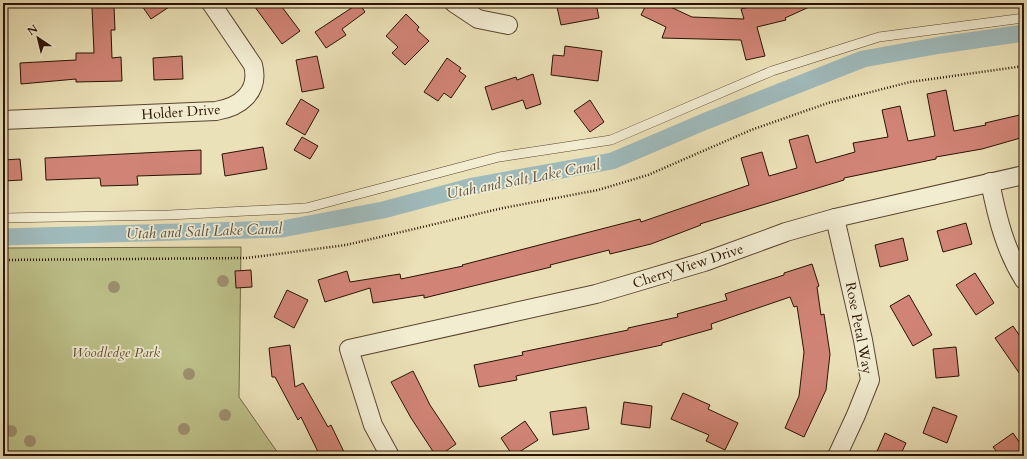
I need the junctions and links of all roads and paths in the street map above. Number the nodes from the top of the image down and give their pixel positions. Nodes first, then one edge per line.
1 (211, 3) edge
2 (454, 3) edge
3 (1024, 18) edge
4 (508, 25) dead end
5 (1024, 66) edge
6 (3, 120) edge
7 (1024, 175) edge
8 (990, 182) junction
9 (3, 218) edge
10 (835, 218) junction
11 (3, 260) edge
12 (1024, 280) edge
13 (390, 456) edge
14 (837, 456) edge

1 - 6 street, Holder Drive
2 - 4 street
3 - 9 lane
5 - 11 path
7 - 8 street, Cherry View Drive
8 - 10 street, Cherry View Drive
8 - 12 street
10 - 13 street, Cherry View Drive
10 - 14 street, Rose Petal Way

